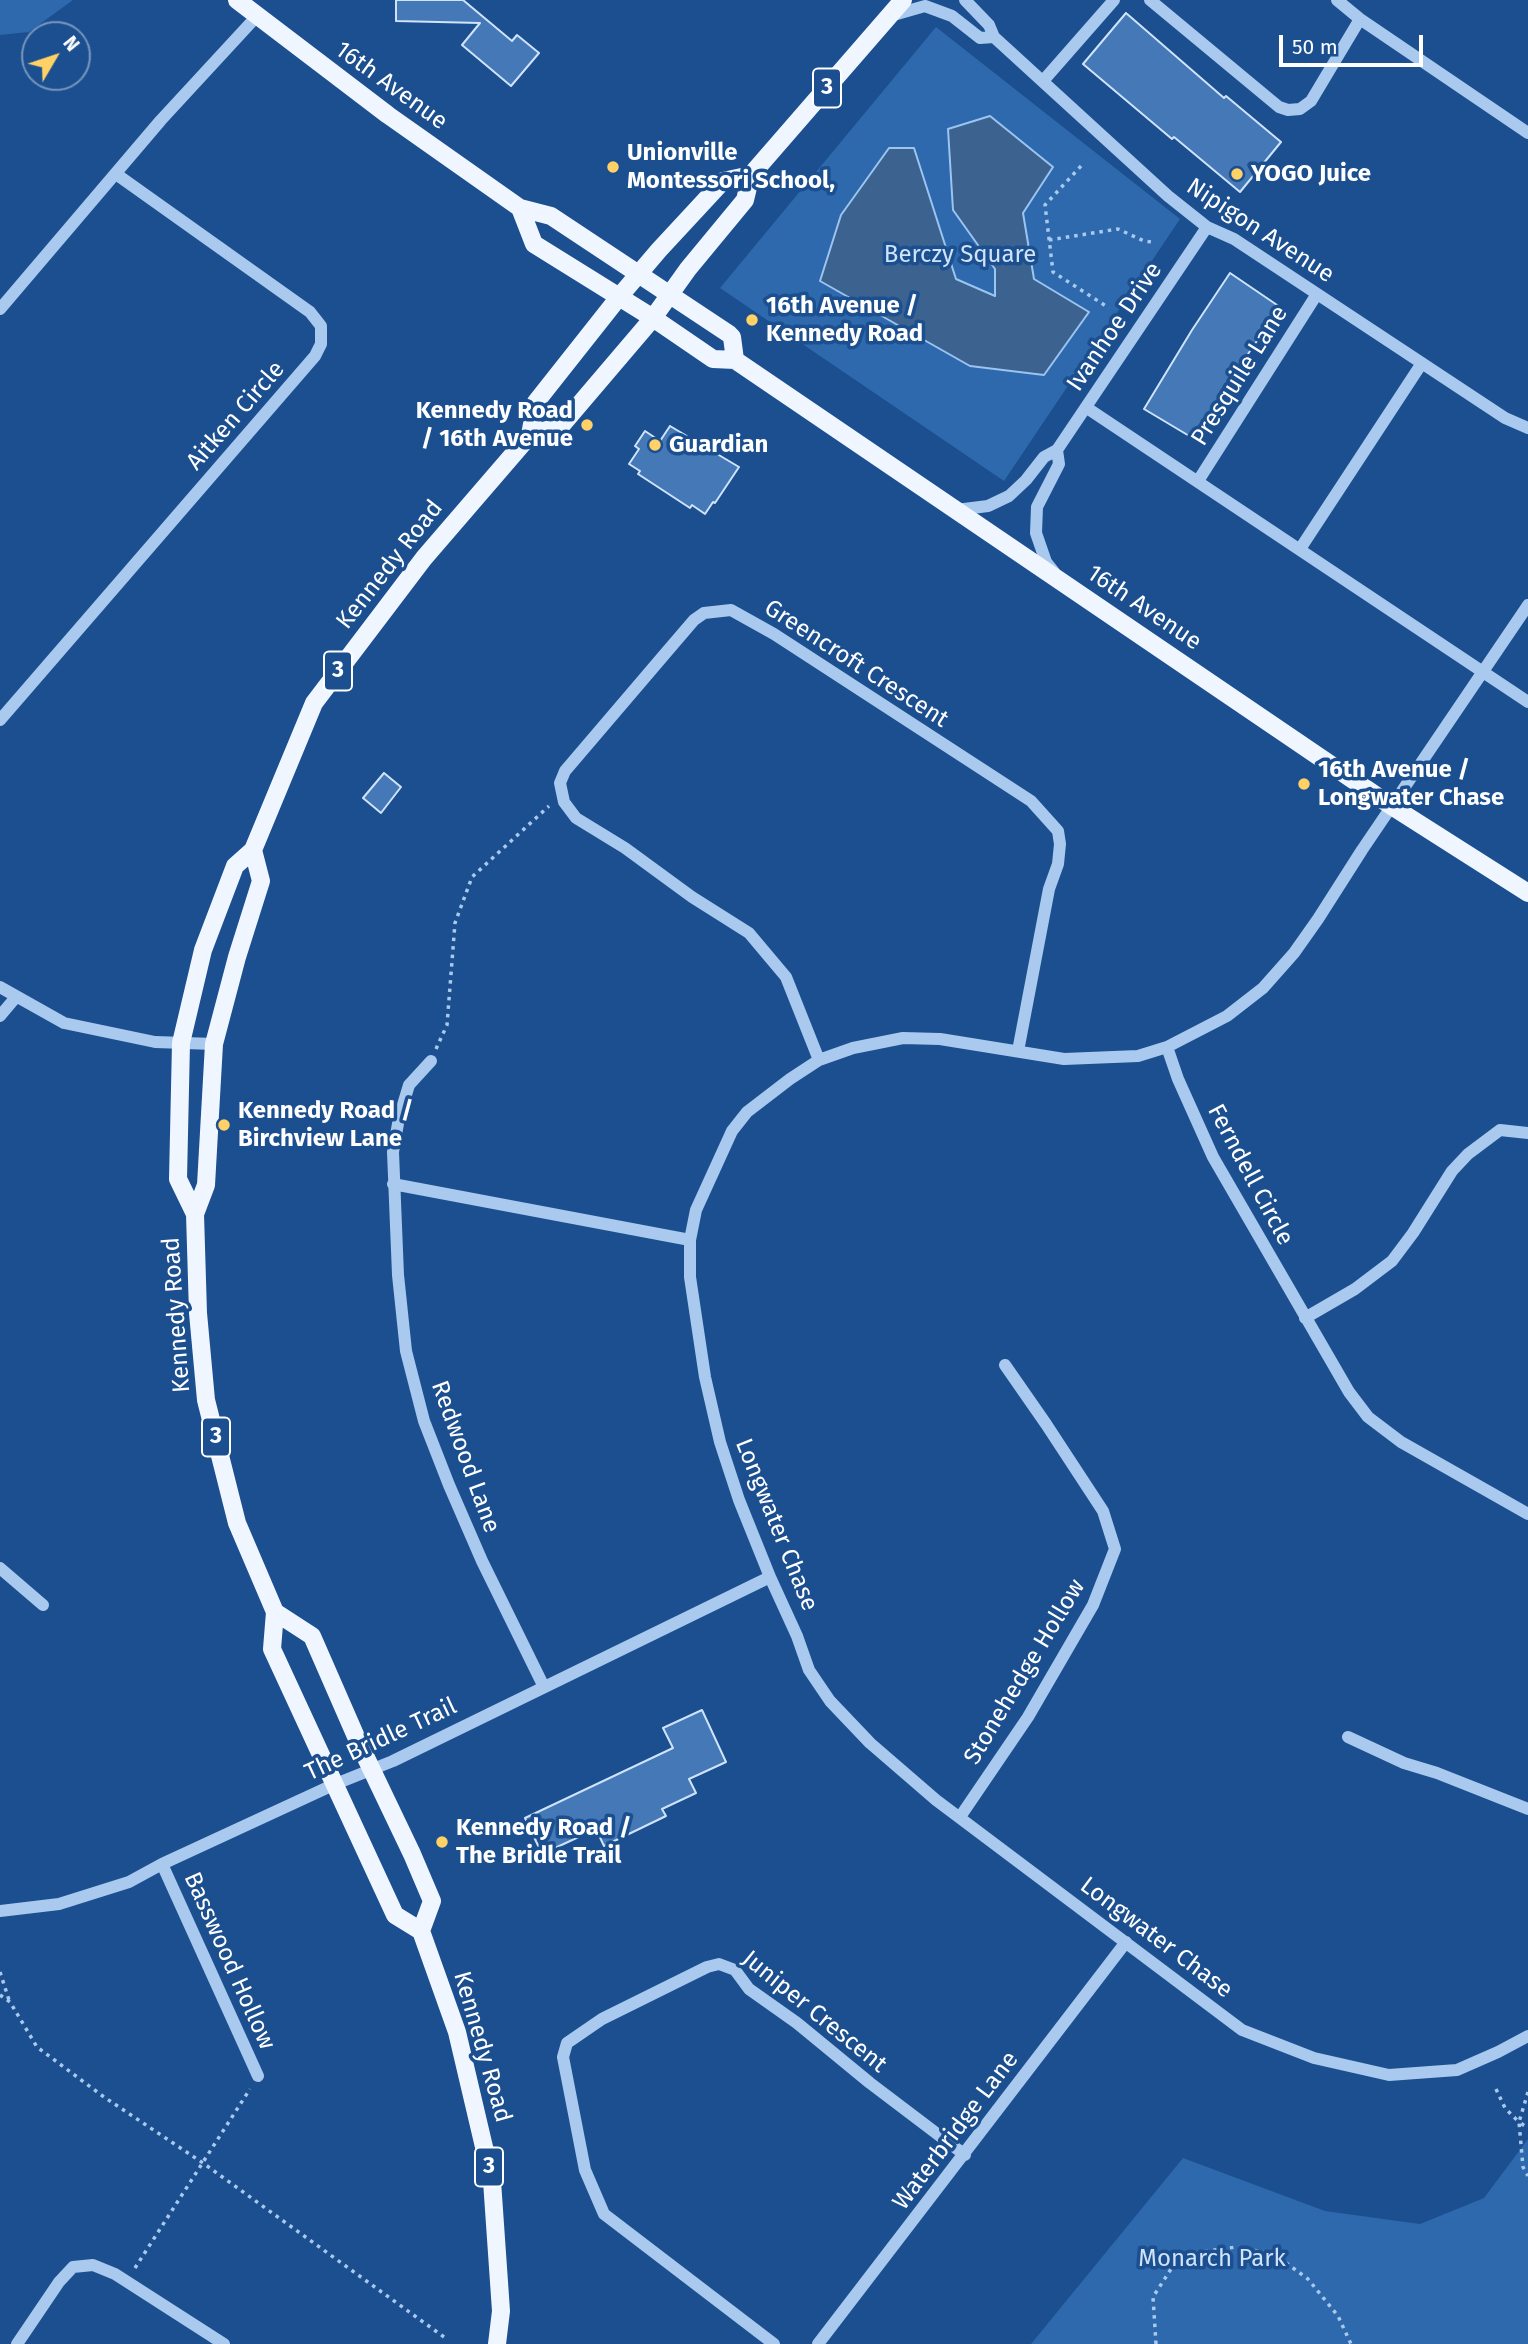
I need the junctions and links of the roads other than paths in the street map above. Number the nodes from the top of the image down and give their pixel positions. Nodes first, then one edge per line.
1 (237, 0) edge
2 (903, 0) edge
3 (965, 0) edge
4 (1114, 0) edge
5 (1150, 0) edge
6 (1337, 0) edge
7 (257, 16) junction
8 (888, 16) junction
9 (1360, 19) junction
10 (994, 37) junction
11 (1043, 81) junction
12 (1528, 133) edge
13 (116, 174) junction
14 (751, 175) junction
15 (520, 208) junction
16 (1207, 227) junction
17 (640, 274) junction
18 (670, 294) junction
19 (1317, 294) junction
20 (619, 297) junction
21 (0, 309) edge
22 (653, 318) junction
23 (735, 360) junction
24 (1422, 363) junction
25 (1087, 408) junction
26 (1528, 428) edge
27 (530, 435) junction
28 (1057, 450) junction
29 (1198, 481) junction
30 (956, 509) junction
31 (1300, 549) junction
32 (1060, 580) junction
33 (1528, 605) edge
34 (1483, 673) junction
35 (1528, 702) edge
36 (0, 720) edge
37 (1393, 807) junction
38 (253, 850) junction
39 (1528, 893) edge
40 (0, 987) edge
41 (16, 997) junction
42 (0, 1016) edge
43 (181, 1043) junction
44 (214, 1044) junction
45 (1167, 1047) junction
46 (1018, 1051) junction
47 (431, 1060) road end
48 (818, 1060) junction
49 (1528, 1133) edge
50 (393, 1184) junction
51 (195, 1213) junction
52 (690, 1240) junction
53 (1305, 1318) junction
54 (1005, 1366) dead end
55 (1528, 1514) edge
56 (0, 1568) edge
57 (770, 1577) junction
58 (43, 1605) dead end
59 (275, 1612) junction
60 (544, 1687) junction
61 (1348, 1737) dead end
62 (372, 1770) junction
63 (334, 1785) junction
64 (1528, 1810) edge
65 (960, 1817) junction
66 (162, 1864) junction
67 (0, 1911) edge
68 (421, 1931) junction
69 (1126, 1942) junction
70 (1528, 2036) edge
71 (258, 2076) road end
72 (965, 2155) junction
73 (17, 2344) edge
74 (223, 2344) edge
75 (497, 2344) edge
76 (774, 2344) edge
77 (818, 2344) edge

1 - 7 main road, 16th Avenue
2 - 8 main road, 3
3 - 10 street, Nipigon Avenue
4 - 11 street
5 - 9 street
6 - 9 street
7 - 13 street
7 - 15 main road, 16th Avenue
8 - 10 street, Nipigon Avenue
8 - 14 main road, 3
9 - 12 street
10 - 11 street, Nipigon Avenue
11 - 16 street, Nipigon Avenue
13 - 21 street
13 - 36 street, Aitken Circle
14 - 17 main road, Kennedy Road / 3
14 - 18 main road, 3
15 - 17 main road, 16th Avenue
15 - 20 main road, 16th Avenue
16 - 19 street, Nipigon Avenue
16 - 25 street, Ivanhoe Drive
17 - 18 main road, 16th Avenue
17 - 20 main road, Kennedy Road / 3
18 - 22 main road, 3
18 - 23 main road, 16th Avenue
19 - 24 street, Nipigon Avenue
19 - 29 street, Presquile Lane
20 - 22 main road, 16th Avenue
20 - 27 main road, Kennedy Road / 3
22 - 23 main road, 16th Avenue
22 - 27 main road, 3
23 - 30 main road, 16th Avenue
24 - 26 street, Nipigon Avenue
24 - 31 street
25 - 28 street, Ivanhoe Drive
25 - 29 street
27 - 38 main road, Kennedy Road / 3
28 - 30 street, Ivanhoe Drive
28 - 32 street, Ivanhoe Drive
29 - 31 street
30 - 32 main road, 16th Avenue
31 - 34 street
32 - 37 main road, 16th Avenue
33 - 34 street, Longwater Chase
34 - 35 street
34 - 37 street, Longwater Chase
37 - 39 main road, 16th Avenue
37 - 45 street, Longwater Chase
38 - 43 main road, Kennedy Road / 3
38 - 44 main road, Kennedy Road / 3
40 - 41 street
41 - 42 street
41 - 43 street
43 - 44 street
43 - 51 main road, Kennedy Road / 3
44 - 51 main road, Kennedy Road / 3
45 - 46 street, Longwater Chase
45 - 53 street, Ferndell Circle
46 - 48 street, Longwater Chase
46 - 48 street, Greencroft Crescent
47 - 50 street, Redwood Lane
48 - 52 street, Longwater Chase
49 - 53 street
50 - 52 street
50 - 60 street, Redwood Lane
51 - 59 main road, Kennedy Road / 3
52 - 57 street, Longwater Chase
53 - 55 street, Ferndell Circle
54 - 65 street, Stonehedge Hollow
56 - 58 street
57 - 60 street, The Bridle Trail
57 - 65 street, Longwater Chase
59 - 62 main road
59 - 63 main road, Kennedy Road / 3
60 - 62 street, The Bridle Trail
61 - 64 street
62 - 63 street, The Bridle Trail
62 - 68 main road
63 - 66 street, The Bridle Trail
63 - 68 main road, Kennedy Road / 3
65 - 69 street, Longwater Chase
66 - 67 street, The Bridle Trail
66 - 71 street, Basswood Hollow
68 - 75 main road, Kennedy Road / 3
69 - 70 street, Longwater Chase
69 - 72 street, Waterbridge Lane
72 - 76 street, Juniper Crescent
72 - 77 street, Waterbridge Lane
73 - 74 street

